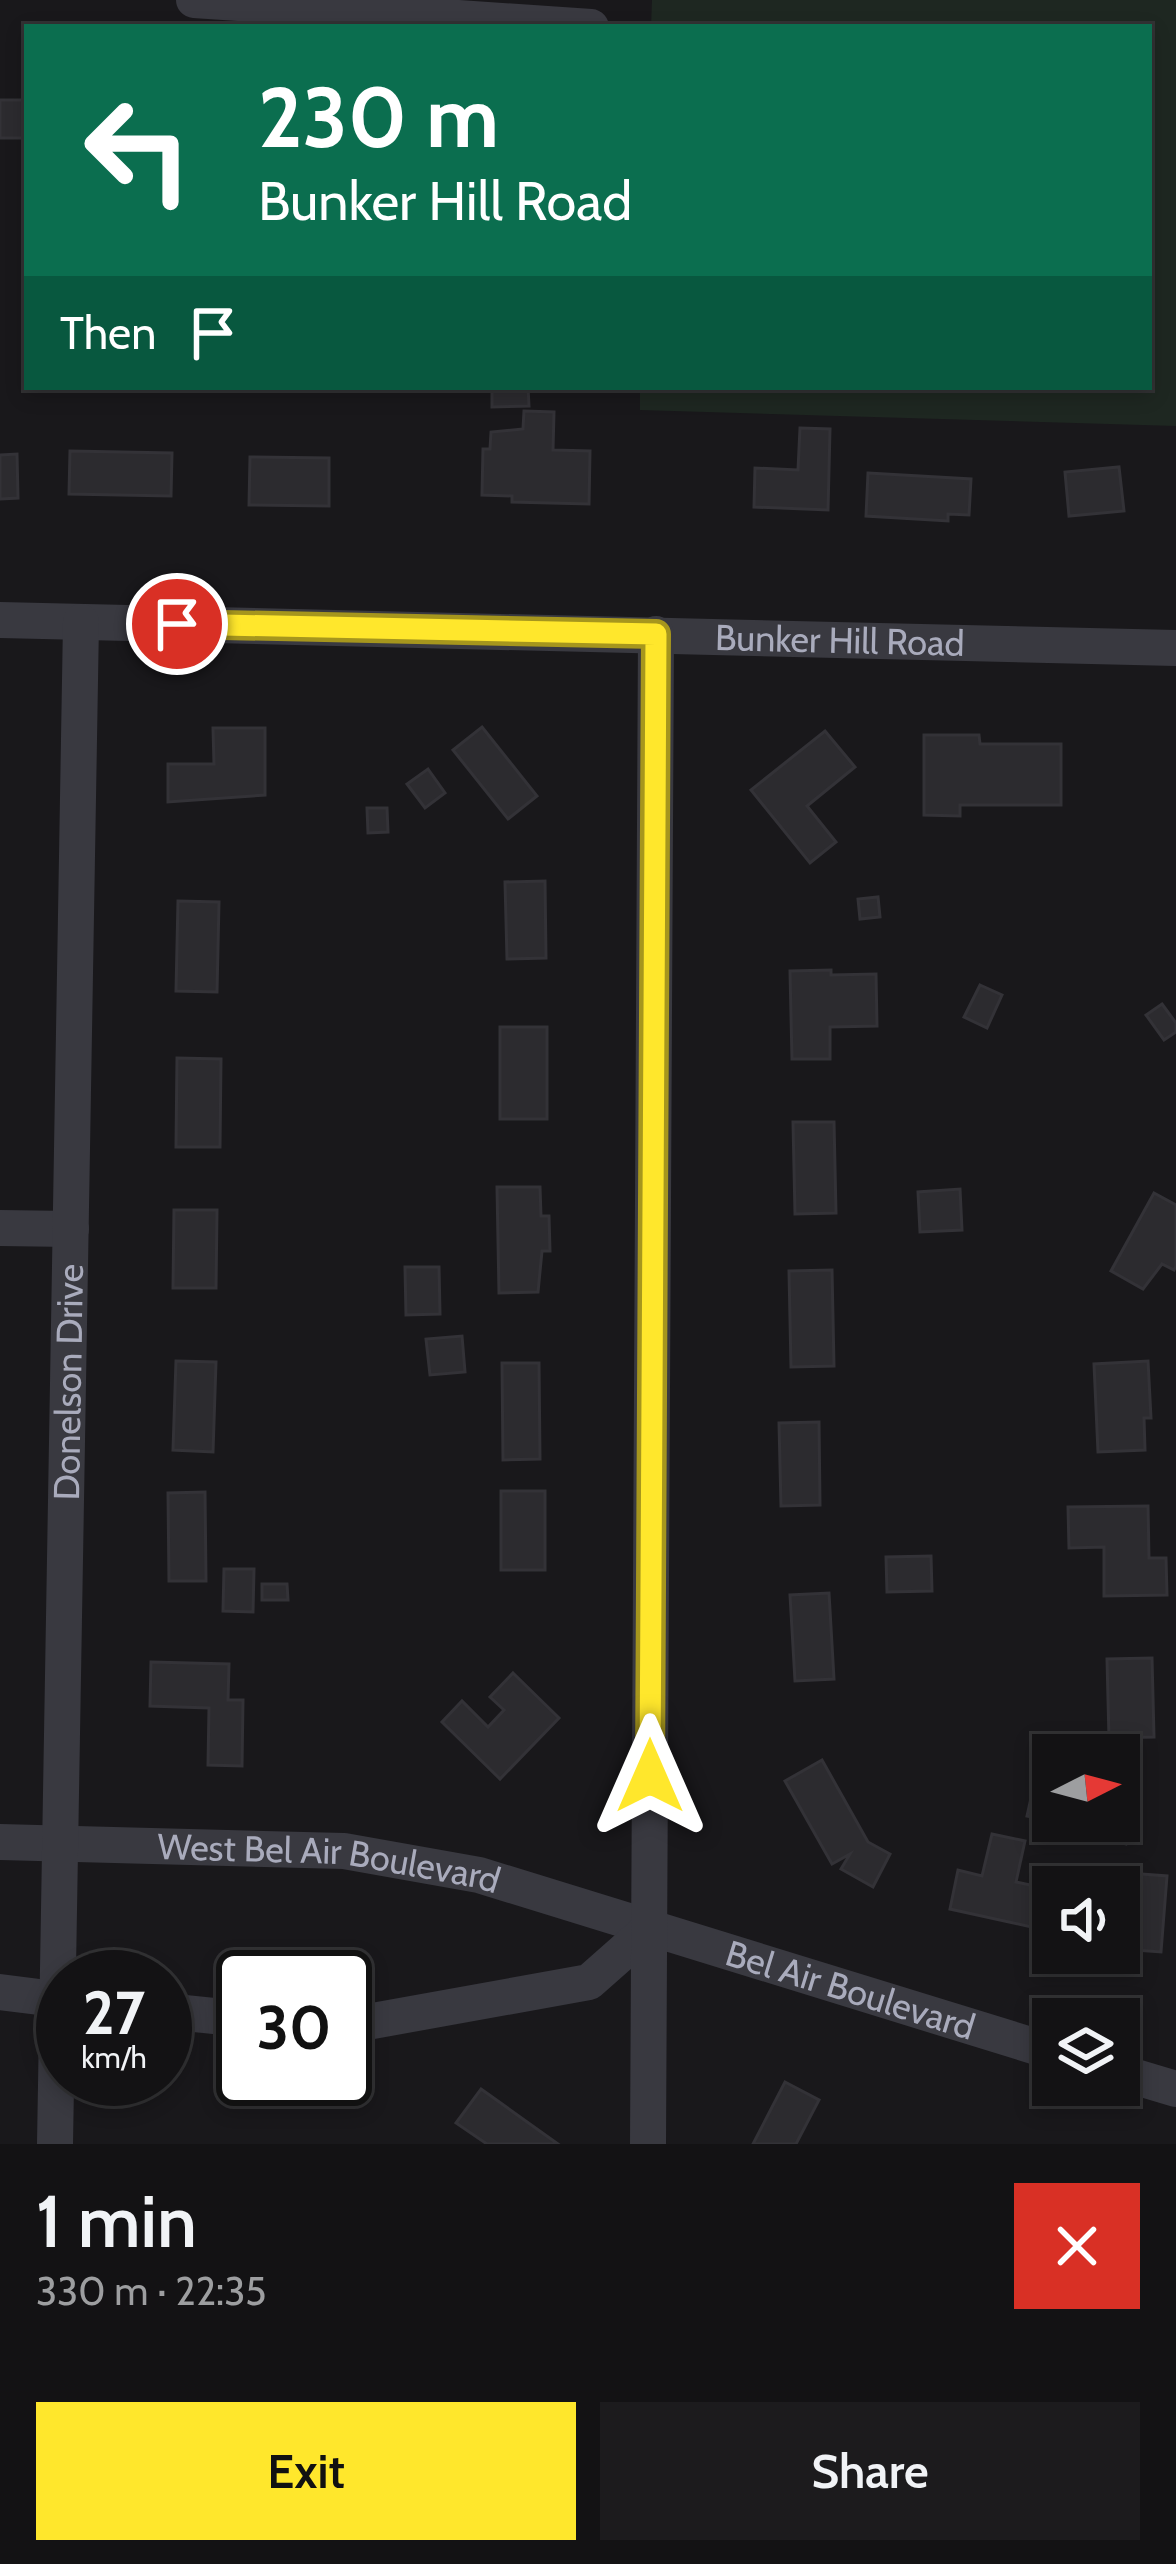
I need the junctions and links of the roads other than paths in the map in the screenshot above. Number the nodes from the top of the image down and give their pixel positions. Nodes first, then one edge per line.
1 (194, 0) edge
2 (547, 24) edge
3 (0, 620) edge
4 (81, 622) junction
5 (656, 634) junction
6 (1176, 648) edge
7 (0, 1228) edge
8 (71, 1229) junction
9 (0, 1842) edge
10 (60, 1843) junction
11 (649, 1929) junction
12 (60, 1950) edge
13 (0, 1992) edge
14 (36, 1997) edge
15 (372, 2021) edge
16 (1032, 2046) edge
17 (1140, 2078) edge
18 (1176, 2089) edge
19 (56, 2106) edge
20 (55, 2144) edge
21 (649, 2144) edge

1 - 2 street
3 - 4 street, Bunker Hill Road
4 - 5 street, Bunker Hill Road
4 - 8 street, Donelson Drive
5 - 6 street, Bunker Hill Road
5 - 11 street
7 - 8 street
8 - 10 street, Donelson Drive
9 - 10 street, West Bel Air Boulevard
10 - 11 street, West Bel Air Boulevard
10 - 12 street, Donelson Drive
11 - 15 street
11 - 16 street, Bel Air Boulevard
11 - 21 street
13 - 14 street
17 - 18 street
19 - 20 street, Donelson Drive

